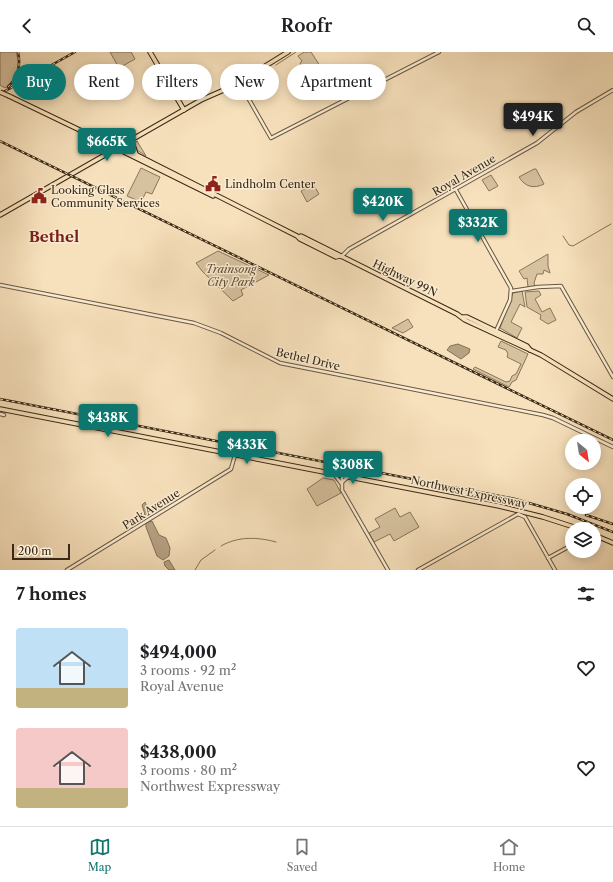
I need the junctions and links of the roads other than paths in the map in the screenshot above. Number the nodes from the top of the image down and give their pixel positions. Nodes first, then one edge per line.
1 (150, 52) edge
2 (288, 52) edge
3 (439, 52) edge
4 (268, 64) edge
5 (613, 90) edge
6 (0, 92) edge
7 (220, 92) edge
8 (249, 100) edge
9 (184, 110) junction
10 (133, 138) junction
11 (117, 148) junction
12 (138, 156) junction
13 (456, 190) junction
14 (217, 197) junction
15 (0, 215) edge
16 (340, 257) junction
17 (0, 285) edge
18 (512, 292) junction
19 (495, 332) junction
20 (613, 377) edge
21 (613, 399) edge
22 (0, 409) edge
23 (0, 414) edge
24 (4, 415) dead end
25 (613, 447) edge
26 (235, 455) junction
27 (334, 474) junction
28 (342, 475) junction
29 (350, 477) junction
30 (341, 484) junction
31 (565, 525) edge
32 (601, 538) edge
33 (613, 543) edge
34 (565, 549) edge
35 (548, 558) junction
36 (67, 570) edge
37 (388, 570) edge
38 (418, 570) edge
39 (555, 570) edge

1 - 9 main road
2 - 4 main road
3 - 8 street
5 - 13 street, Royal Avenue
6 - 11 main road, Highway 99N, bridge
7 - 9 main road
9 - 10 main road
10 - 11 main road
10 - 12 main road
11 - 12 main road, Highway 99N
11 - 14 main road, Highway 99N
11 - 15 main road
12 - 14 main road, Highway 99N
13 - 16 street, Royal Avenue
13 - 18 street
14 - 16 main road, Highway 99N
16 - 19 main road, Highway 99N
17 - 25 street, Bethel Drive
18 - 19 street
18 - 20 street
19 - 21 main road, Highway 99N
22 - 26 main road, Northwest Expressway
23 - 24 street
26 - 27 main road, Northwest Expressway
26 - 36 street, Park Avenue
27 - 28 main road, Northwest Expressway
27 - 30 street
28 - 29 main road, Northwest Expressway
28 - 30 street
29 - 30 street
29 - 31 main road, Northwest Expressway
30 - 37 street
32 - 33 main road
34 - 35 street
35 - 38 street
35 - 39 street

